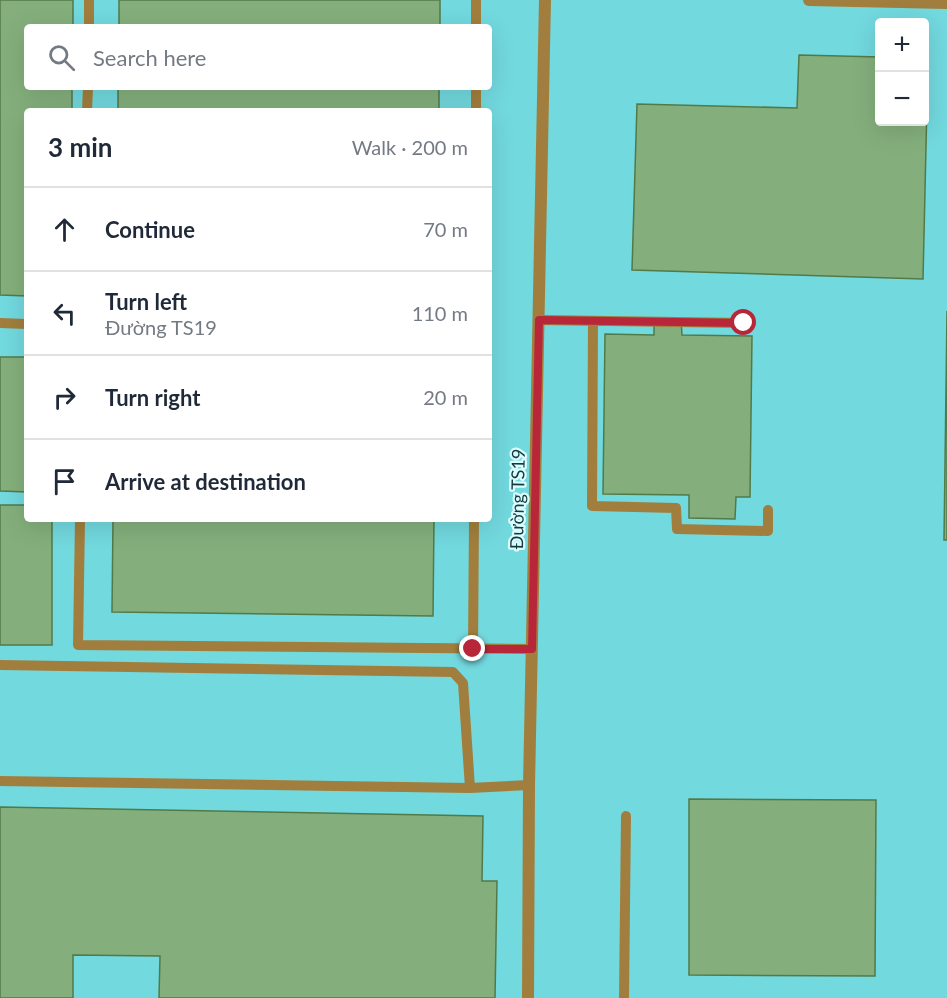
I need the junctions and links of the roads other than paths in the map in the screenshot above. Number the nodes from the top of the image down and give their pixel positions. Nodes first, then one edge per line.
1 (89, 0) edge
2 (476, 0) edge
3 (545, 0) edge
4 (809, 0) edge
5 (947, 3) edge
6 (88, 24) edge
7 (476, 24) edge
8 (88, 90) edge
9 (476, 90) edge
10 (87, 108) edge
11 (476, 108) edge
12 (539, 320) junction
13 (593, 321) junction
14 (0, 323) edge
15 (744, 323) dead end
16 (24, 324) edge
17 (768, 510) dead end
18 (80, 522) edge
19 (474, 522) edge
20 (473, 649) junction
21 (532, 649) junction
22 (0, 665) edge
23 (0, 781) edge
24 (529, 785) junction
25 (470, 788) junction
26 (626, 816) dead end
27 (528, 998) edge
28 (624, 998) edge

1 - 6 lane
2 - 7 lane
3 - 12 street, Đường TS19
4 - 5 street
8 - 10 lane
9 - 11 lane
12 - 13 lane
12 - 21 street, Đường TS19
13 - 15 lane
13 - 17 lane
14 - 16 lane
18 - 20 lane
19 - 20 lane
20 - 21 lane
21 - 24 street, Đường TS19
22 - 25 lane
23 - 25 lane
24 - 25 lane
24 - 27 street, Đường TS19
26 - 28 lane

